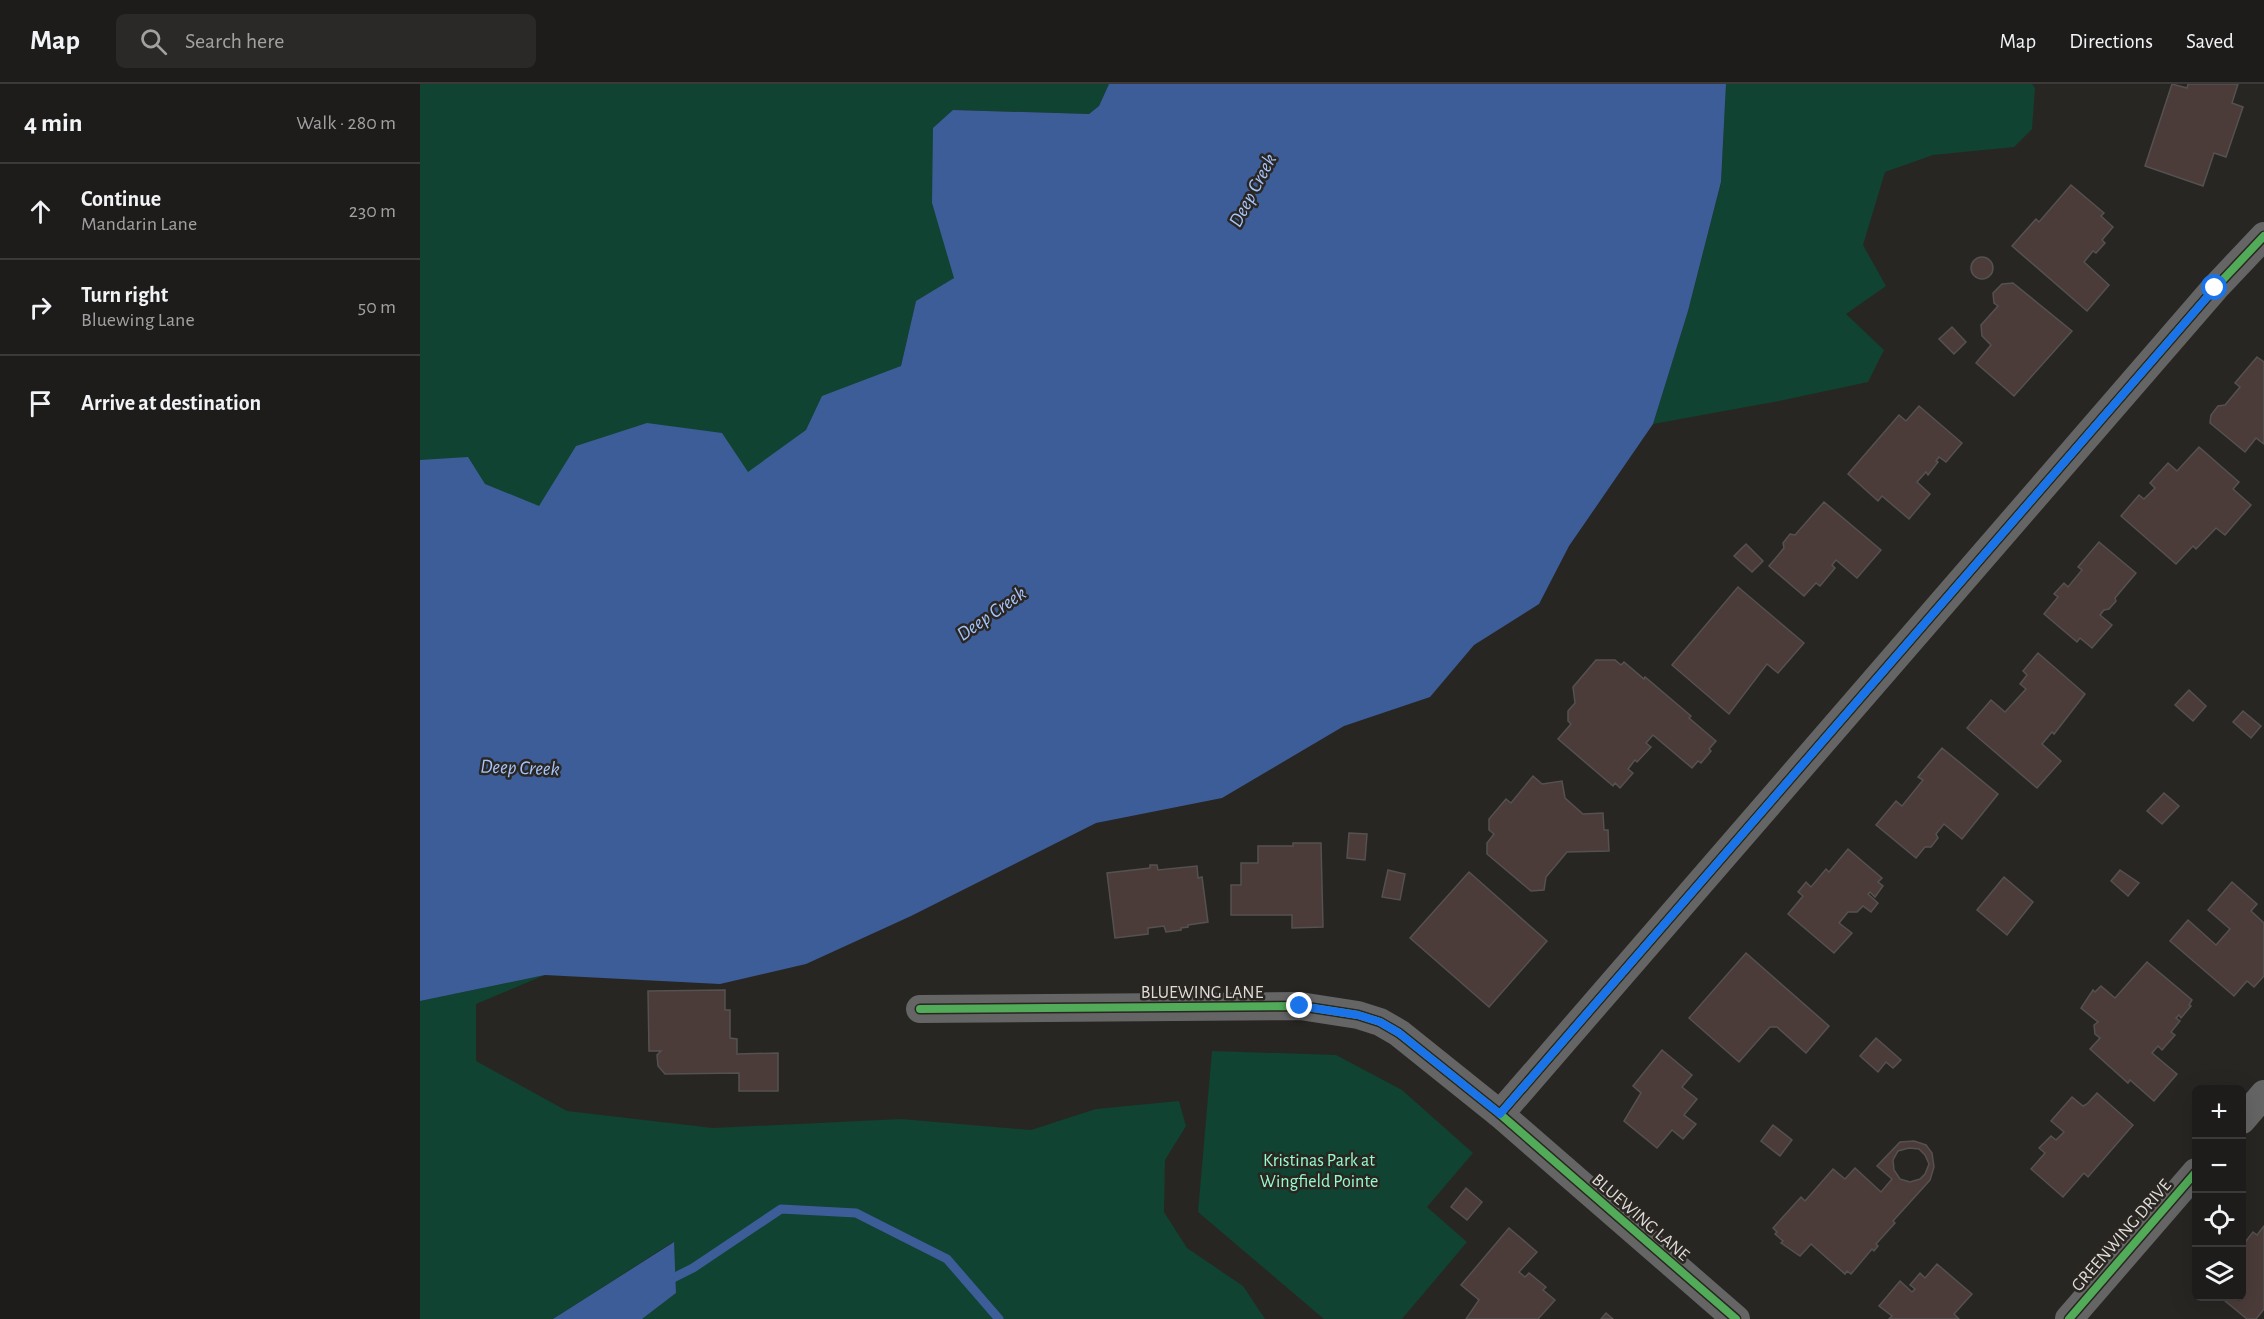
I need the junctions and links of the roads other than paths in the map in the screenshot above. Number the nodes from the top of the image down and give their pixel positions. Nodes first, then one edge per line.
1 (2264, 236) edge
2 (920, 1009) dead end
3 (2264, 1094) edge
4 (1500, 1114) junction
5 (2246, 1114) edge
6 (2192, 1177) edge
7 (1736, 1319) edge
8 (2069, 1319) edge

1 - 4 street
2 - 4 street, BLUEWING LANE
3 - 5 street
4 - 7 street, BLUEWING LANE
6 - 8 street, GREENWING DRIVE

